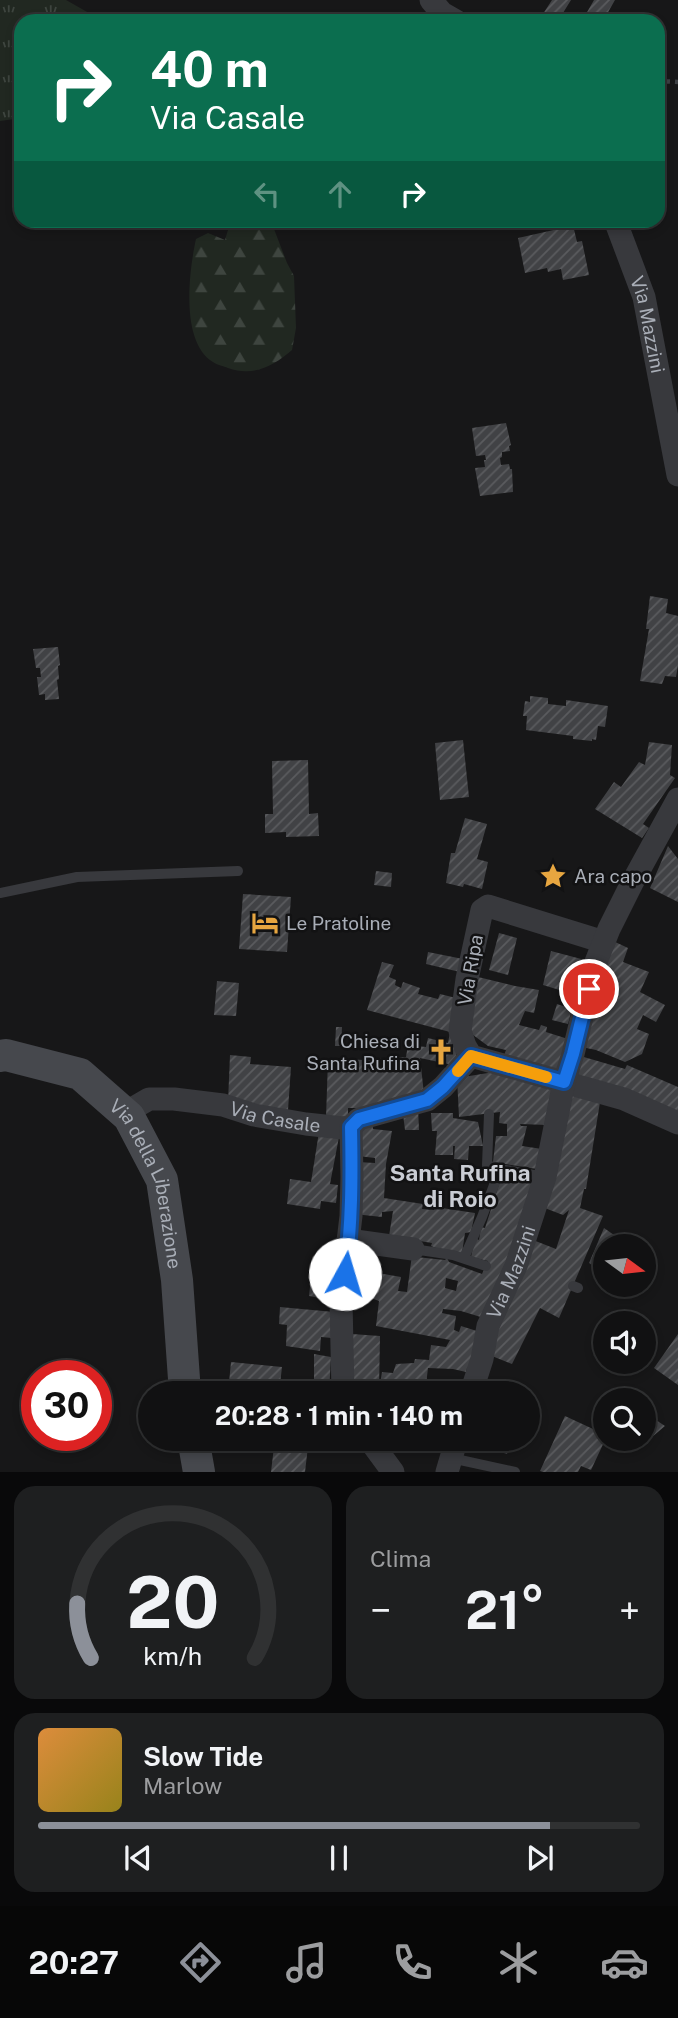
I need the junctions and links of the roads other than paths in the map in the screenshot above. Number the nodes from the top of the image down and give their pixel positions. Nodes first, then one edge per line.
1 (431, 0) edge
2 (444, 14) edge
3 (618, 228) edge
4 (678, 475) edge
5 (678, 799) edge
6 (238, 872) dead end
7 (0, 893) edge
8 (604, 942) junction
9 (467, 1047) junction
10 (0, 1056) edge
11 (564, 1082) junction
12 (125, 1113) junction
13 (489, 1114) dead end
14 (678, 1123) edge
15 (351, 1127) junction
16 (500, 1169) junction
17 (545, 1177) junction
18 (348, 1240) junction
19 (413, 1249) joint
20 (464, 1258) junction
21 (486, 1265) dead end
22 (184, 1381) edge
23 (343, 1381) edge
24 (475, 1381) edge
25 (195, 1451) edge
26 (378, 1451) edge
27 (452, 1456) edge
28 (199, 1472) edge
29 (393, 1472) edge
30 (515, 1472) edge

1 - 2 street
3 - 4 street, Via Mazzini
5 - 8 street, Via Mazzini
6 - 7 lane
8 - 9 street, Via Ripa
8 - 11 street, Via Mazzini
9 - 11 street
9 - 15 street, Via Casale
10 - 12 main road, Via della Liberazione
11 - 14 street
11 - 17 street, Via Mazzini
12 - 15 street, Via Casale
12 - 22 main road, Via della Liberazione
13 - 16 lane
15 - 18 street
16 - 17 lane
16 - 20 lane
17 - 24 street, Via Mazzini
18 - 19 street
18 - 23 street
19 - 20 lane
20 - 21 lane
25 - 28 main road
26 - 29 street
27 - 30 lane

